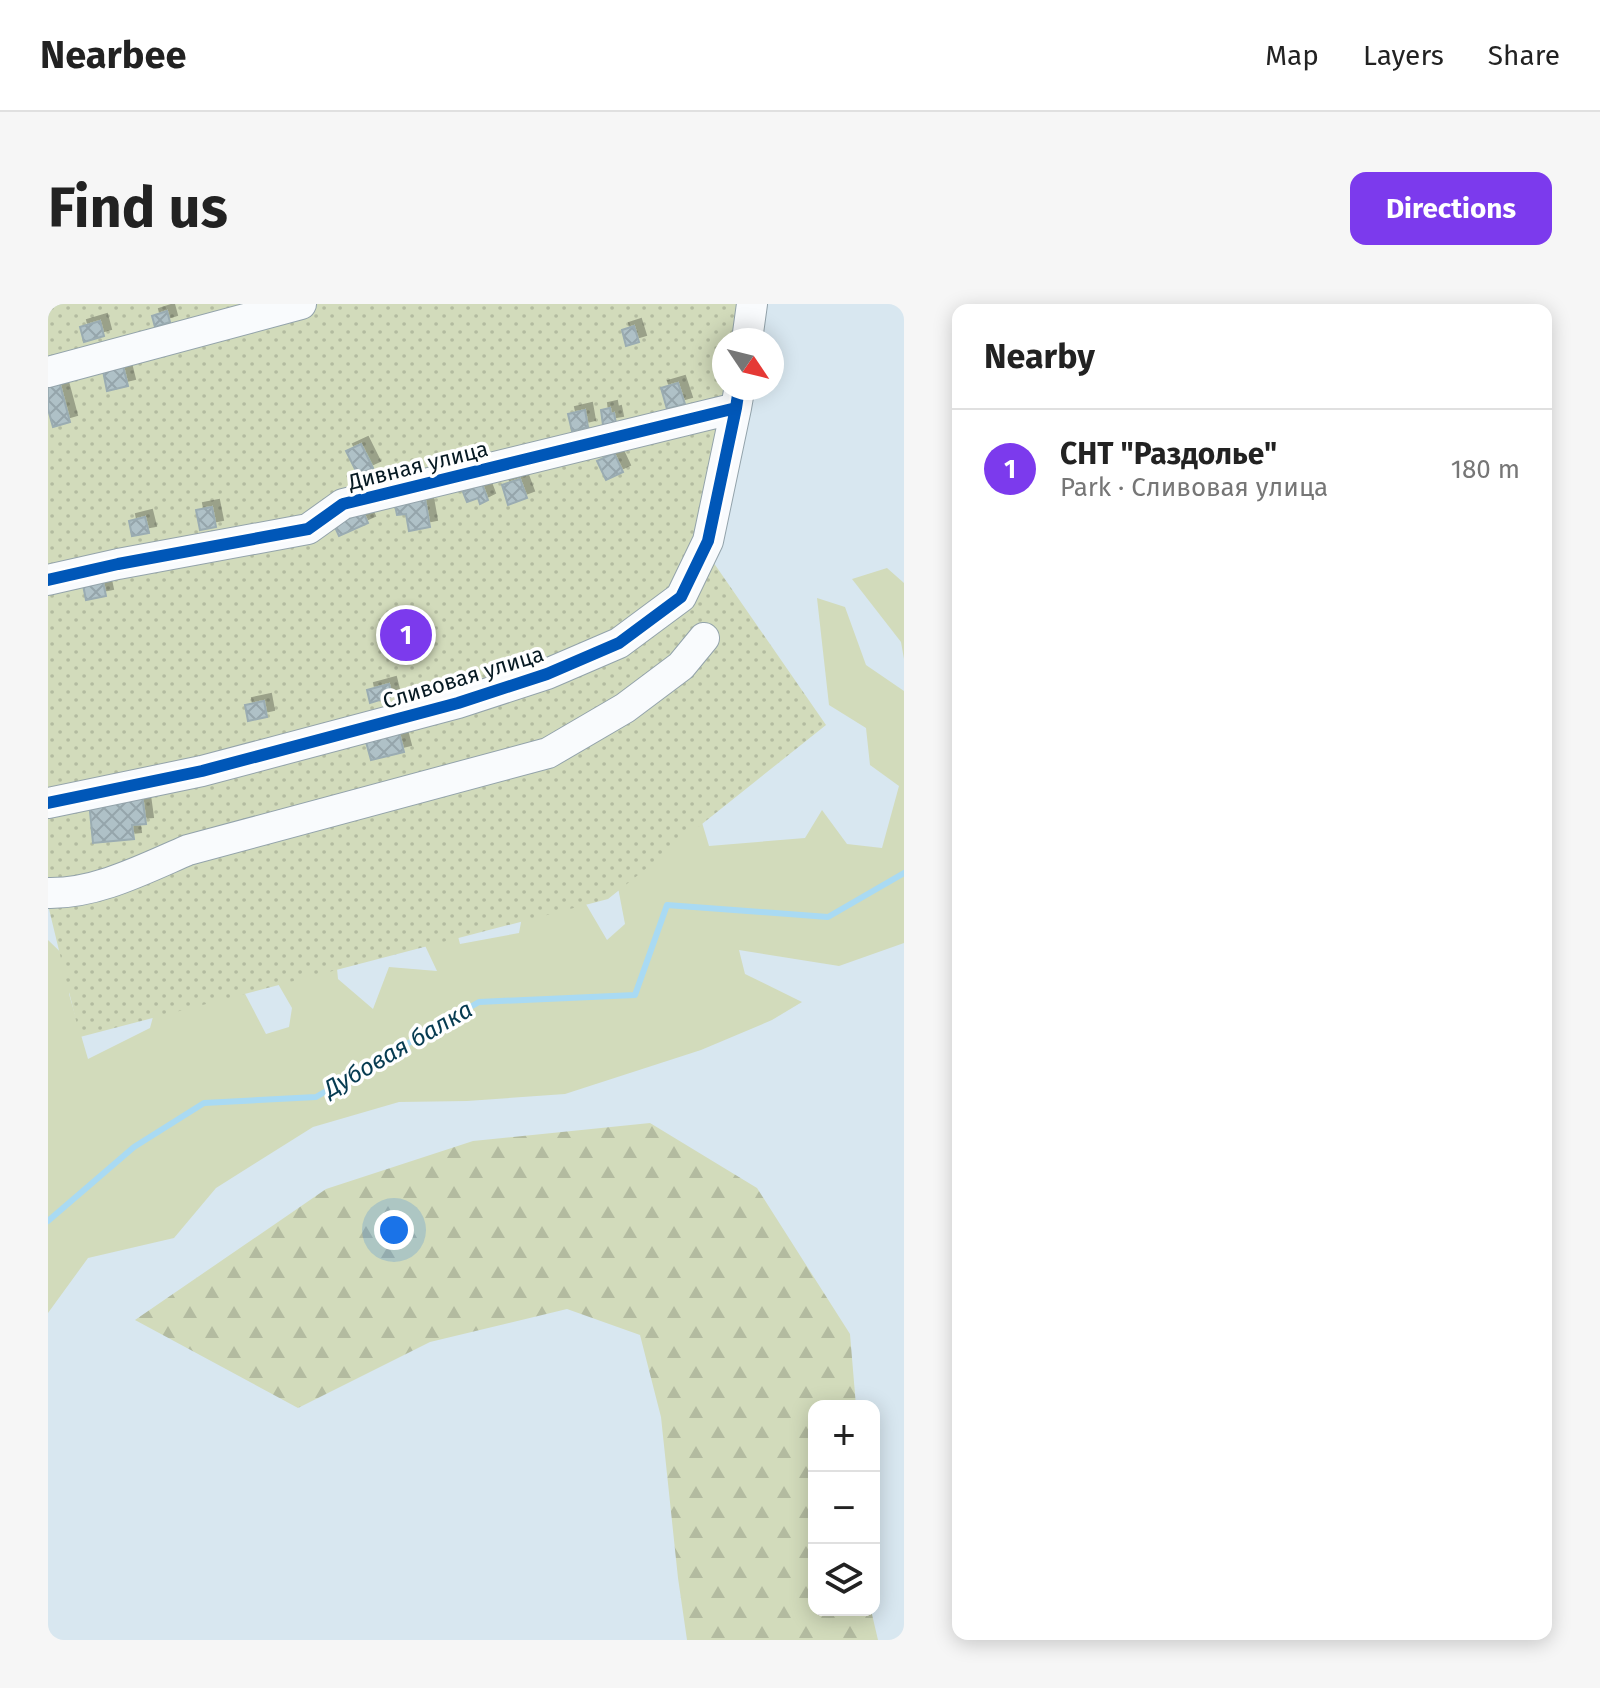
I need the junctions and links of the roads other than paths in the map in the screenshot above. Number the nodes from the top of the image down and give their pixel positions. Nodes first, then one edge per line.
1 (301, 304) edge
2 (752, 304) edge
3 (749, 328) edge
4 (48, 372) edge
5 (731, 400) edge
6 (738, 400) edge
7 (48, 580) edge
8 (704, 638) dead end
9 (48, 803) edge
10 (48, 893) edge

1 - 4 street
2 - 3 street
5 - 7 street, Дивная улица
6 - 9 street, Сливовая улица
8 - 10 street

